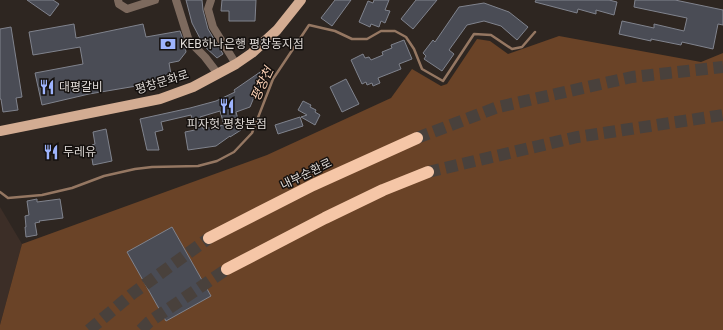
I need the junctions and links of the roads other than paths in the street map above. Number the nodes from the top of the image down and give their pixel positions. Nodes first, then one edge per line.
1 (118, 0) edge
2 (155, 0) edge
3 (176, 0) edge
4 (210, 0) edge
5 (301, 0) edge
6 (236, 64) junction
7 (218, 74) junction
8 (0, 131) edge
9 (417, 138) tunnel mouth
10 (428, 172) tunnel mouth
11 (209, 238) tunnel mouth
12 (227, 269) tunnel mouth

1 - 2 street
3 - 7 street
4 - 6 street
5 - 6 main road, 평창문화로
6 - 7 main road, 평창문화로
7 - 8 main road, 평창문화로
9 - 11 highway, 내부순환로
10 - 12 highway

